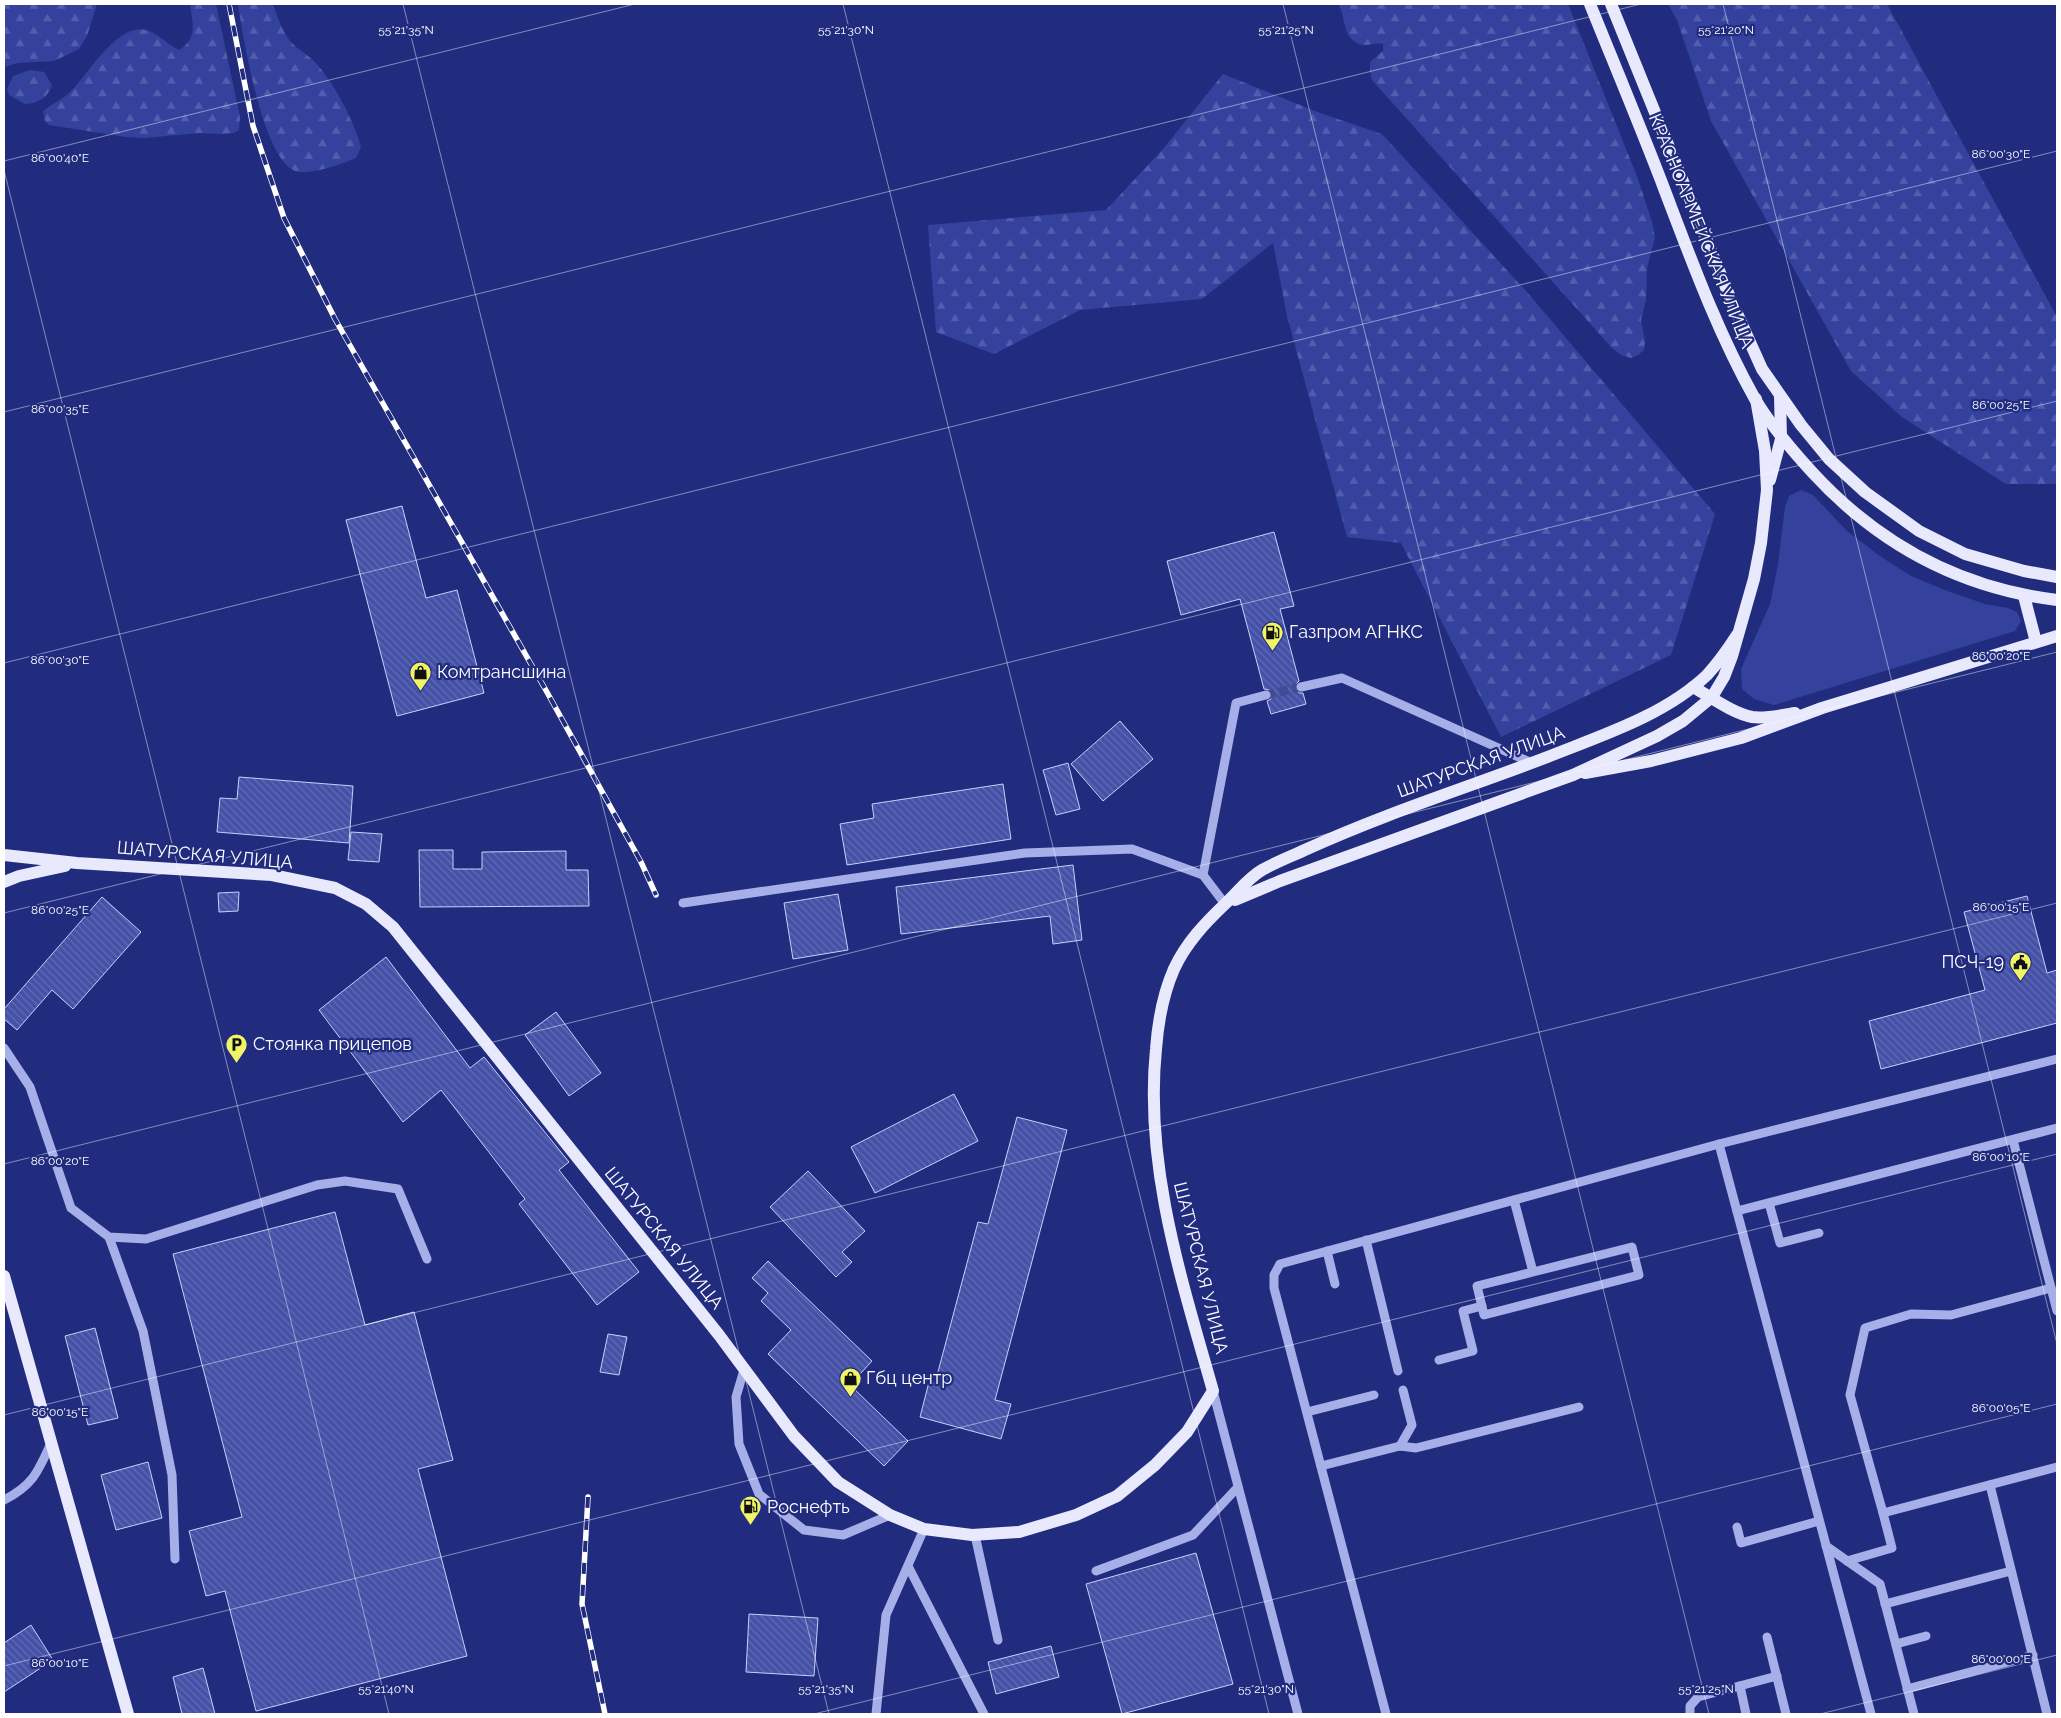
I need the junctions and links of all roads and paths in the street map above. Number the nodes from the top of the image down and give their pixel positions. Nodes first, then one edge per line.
1 (1590, 4) edge
2 (1611, 4) edge
3 (1780, 396) junction
4 (1756, 399) junction
5 (1781, 439) junction
6 (1767, 490) junction
7 (2057, 577) edge
8 (2024, 596) junction
9 (2057, 600) edge
10 (1737, 635) junction
11 (2057, 636) edge
12 (2036, 642) junction
13 (1301, 687) tunnel mouth
14 (1693, 687) junction
15 (1266, 695) tunnel mouth
16 (1712, 697) junction
17 (1822, 708) junction
18 (1532, 762) junction
19 (1572, 775) junction
20 (4, 855) edge
21 (77, 863) junction
22 (1203, 875) junction
23 (4, 882) edge
24 (683, 903) dead end
25 (1225, 904) junction
26 (4, 1048) edge
27 (2057, 1058) edge
28 (2057, 1128) edge
29 (2013, 1140) junction
30 (1720, 1144) junction
31 (1514, 1200) junction
32 (1769, 1203) junction
33 (1737, 1211) junction
34 (1819, 1233) dead end
35 (109, 1236) junction
36 (1366, 1240) junction
37 (1326, 1251) junction
38 (426, 1259) dead end
39 (1533, 1272) junction
40 (4, 1276) edge
41 (1335, 1284) dead end
42 (2051, 1288) junction
43 (1482, 1306) junction
44 (2057, 1311) edge
45 (1439, 1360) dead end
46 (744, 1370) junction
47 (1398, 1371) dead end
48 (1403, 1390) dead end
49 (1213, 1391) junction
50 (1374, 1395) dead end
51 (1578, 1406) dead end
52 (1307, 1412) junction
53 (51, 1443) junction
54 (1400, 1446) junction
55 (1321, 1466) junction
56 (2057, 1467) edge
57 (1990, 1485) junction
58 (1238, 1487) junction
59 (4, 1500) edge
60 (1883, 1513) junction
61 (890, 1515) junction
62 (1819, 1521) junction
63 (1737, 1527) dead end
64 (924, 1529) junction
65 (975, 1534) junction
66 (1826, 1546) junction
67 (175, 1559) dead end
68 (1847, 1561) junction
69 (908, 1566) junction
70 (1096, 1571) dead end
71 (2011, 1571) junction
72 (1885, 1604) junction
73 (1926, 1636) dead end
74 (1766, 1637) dead end
75 (998, 1640) dead end
76 (1896, 1644) junction
77 (2033, 1655) junction
78 (1777, 1676) junction
79 (1740, 1686) junction
80 (1907, 1689) junction
81 (128, 1714) edge
82 (876, 1714) edge
83 (984, 1714) edge
84 (1298, 1714) edge
85 (1386, 1714) edge
86 (1690, 1714) edge
87 (1746, 1714) edge
88 (1786, 1714) edge
89 (1871, 1714) edge
90 (1914, 1714) edge
91 (2048, 1714) edge

1 - 4 main road, КРАСНОАРМЕЙСКАЯ УЛИЦА
2 - 3 main road, КРАСНОАРМЕЙСКАЯ УЛИЦА
3 - 5 main road
3 - 7 main road, КРАСНОАРМЕЙСКАЯ УЛИЦА
4 - 5 main road, КРАСНОАРМЕЙСКАЯ УЛИЦА
4 - 6 main road
5 - 6 main road
5 - 8 main road, КРАСНОАРМЕЙСКАЯ УЛИЦА
6 - 10 main road
8 - 9 main road, КРАСНОАРМЕЙСКАЯ УЛИЦА
8 - 12 main road
10 - 14 main road, ШАТУРСКАЯ УЛИЦА
10 - 16 main road
11 - 12 main road
12 - 17 main road
13 - 18 street
14 - 16 main road
14 - 18 main road, ШАТУРСКАЯ УЛИЦА
15 - 22 street
16 - 17 main road
16 - 19 main road
17 - 19 main road
18 - 25 main road, ШАТУРСКАЯ УЛИЦА
19 - 25 main road, ШАТУРСКАЯ УЛИЦА
20 - 21 main road
21 - 23 main road
21 - 46 main road, ШАТУРСКАЯ УЛИЦА
22 - 24 street
22 - 25 street
25 - 49 main road, ШАТУРСКАЯ УЛИЦА
26 - 35 street
27 - 30 street
28 - 29 street
29 - 32 street
29 - 42 street
30 - 31 street
30 - 33 street
31 - 36 street
31 - 39 street
32 - 33 street
32 - 34 street
33 - 62 street
35 - 38 street
35 - 67 street
36 - 37 street
36 - 47 street
37 - 41 street
37 - 52 street
39 - 43 street
39 - 43 street
40 - 53 main road
42 - 44 street
42 - 60 street
43 - 45 street
46 - 61 main road, ШАТУРСКАЯ УЛИЦА
46 - 61 street
48 - 54 street
49 - 58 street, ШАТУРСКАЯ УЛИЦА
49 - 65 main road, ШАТУРСКАЯ УЛИЦА
50 - 52 street
51 - 54 street
52 - 55 street
53 - 59 street
53 - 81 main road
54 - 55 street
55 - 85 street
56 - 57 street
57 - 60 street
57 - 71 street
58 - 70 street
58 - 84 street, ШАТУРСКАЯ УЛИЦА
60 - 68 street
61 - 64 main road, ШАТУРСКАЯ УЛИЦА
62 - 63 street
62 - 66 street
64 - 65 main road, ШАТУРСКАЯ УЛИЦА
64 - 69 street
65 - 75 street
66 - 68 street
66 - 89 street
68 - 72 street
69 - 82 street
69 - 83 street
71 - 72 street
71 - 77 street
72 - 76 street
73 - 76 street
74 - 78 street
76 - 80 street
77 - 80 street
77 - 91 street
78 - 79 street
78 - 88 street
79 - 86 street
79 - 87 street
80 - 90 street

